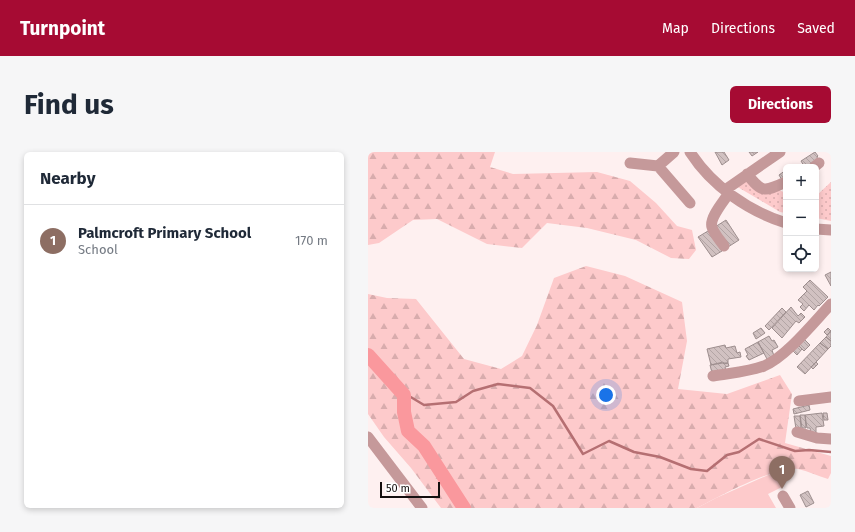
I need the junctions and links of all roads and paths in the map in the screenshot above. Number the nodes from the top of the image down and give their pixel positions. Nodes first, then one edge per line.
1 (674, 152) edge
2 (690, 152) edge
3 (780, 152) edge
4 (630, 163) dead end
5 (658, 166) junction
6 (747, 174) junction
7 (783, 183) edge
8 (727, 192) junction
9 (690, 203) dead end
10 (783, 222) edge
11 (819, 229) edge
12 (831, 230) edge
13 (724, 246) dead end
14 (831, 304) edge
15 (713, 376) dead end
16 (831, 397) edge
17 (799, 400) dead end
18 (797, 432) dead end
19 (368, 437) edge
20 (831, 439) edge
21 (783, 496) dead end
22 (422, 508) edge
23 (790, 508) edge

1 - 5 street
2 - 8 street
3 - 6 street
4 - 5 street
5 - 9 street
6 - 7 street
6 - 8 street
8 - 10 street
8 - 13 street
11 - 12 street
14 - 15 street
16 - 17 street
18 - 20 street
19 - 22 street
21 - 23 street

